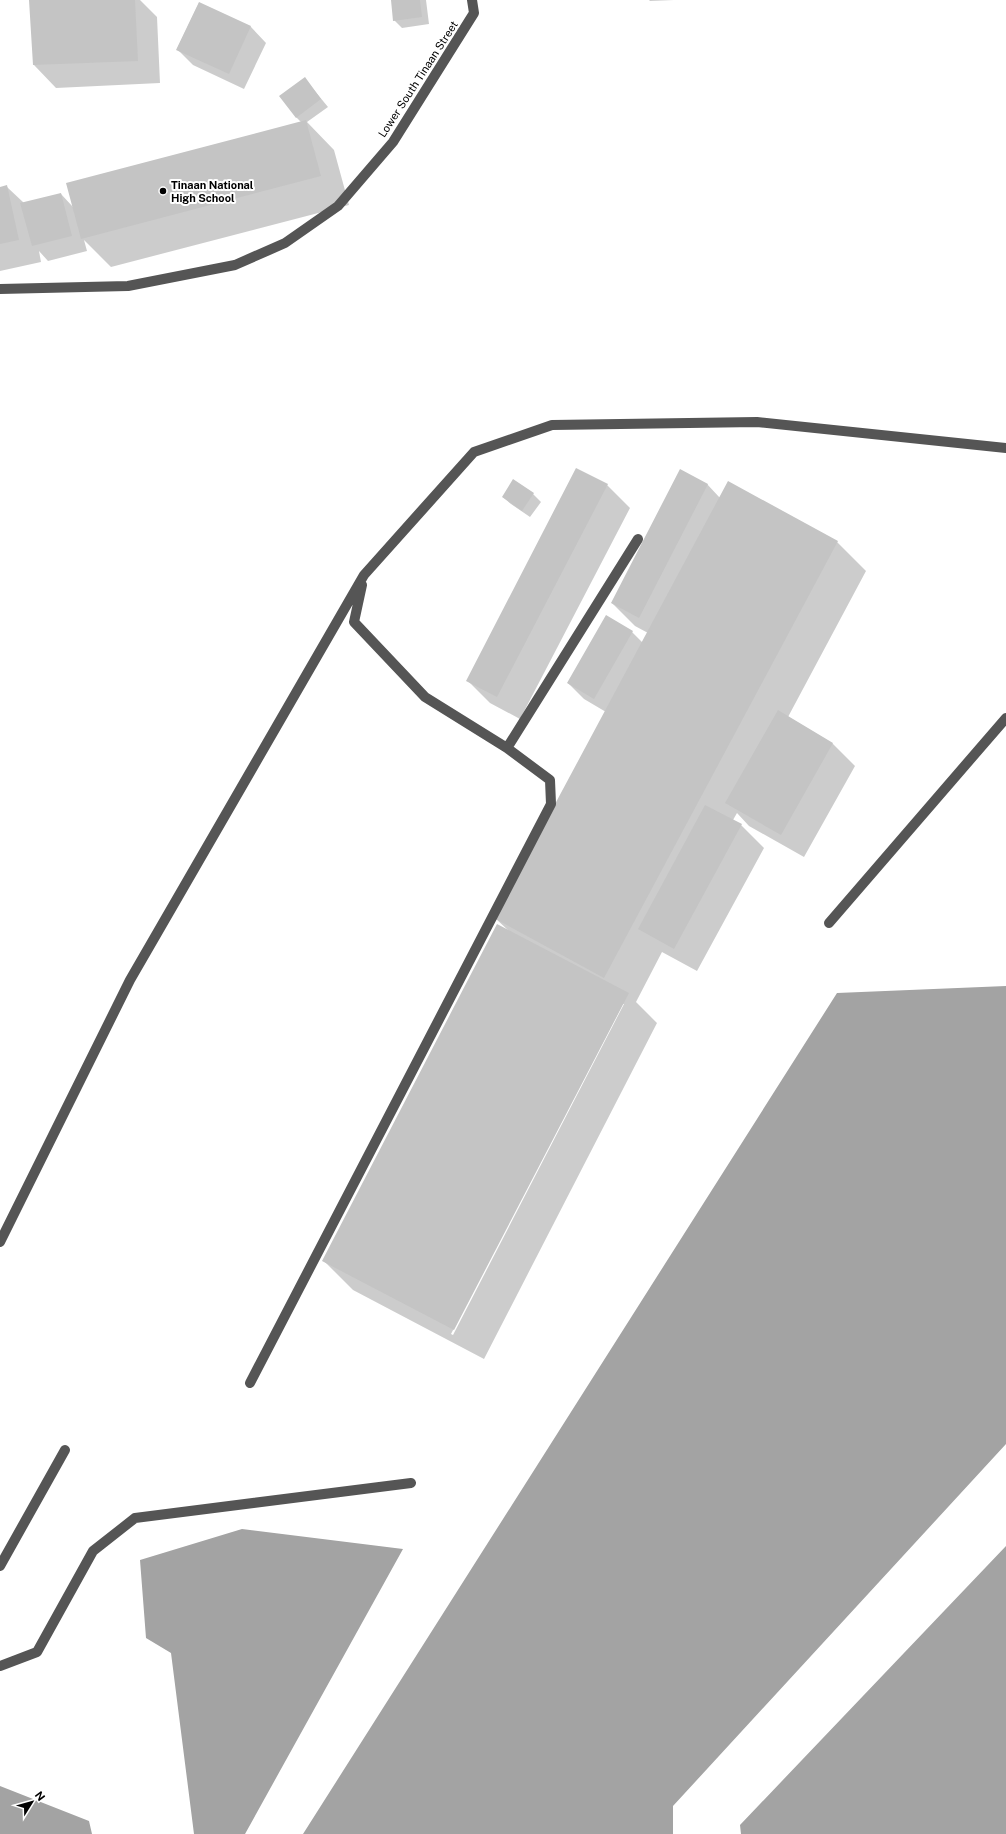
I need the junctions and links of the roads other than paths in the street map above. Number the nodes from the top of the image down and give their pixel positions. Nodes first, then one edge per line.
1 (472, 0) edge
2 (0, 289) edge
3 (1006, 448) edge
4 (638, 539) dead end
5 (364, 575) junction
6 (1006, 718) edge
7 (507, 748) junction
8 (829, 923) dead end
9 (0, 1242) edge
10 (250, 1383) dead end
11 (65, 1450) dead end
12 (410, 1483) dead end
13 (0, 1566) edge
14 (0, 1666) edge

1 - 2 street, Lower South Tinaan Street
3 - 5 street
4 - 7 street
5 - 7 street
5 - 9 street
6 - 8 street
7 - 10 street
11 - 13 street
12 - 14 street

